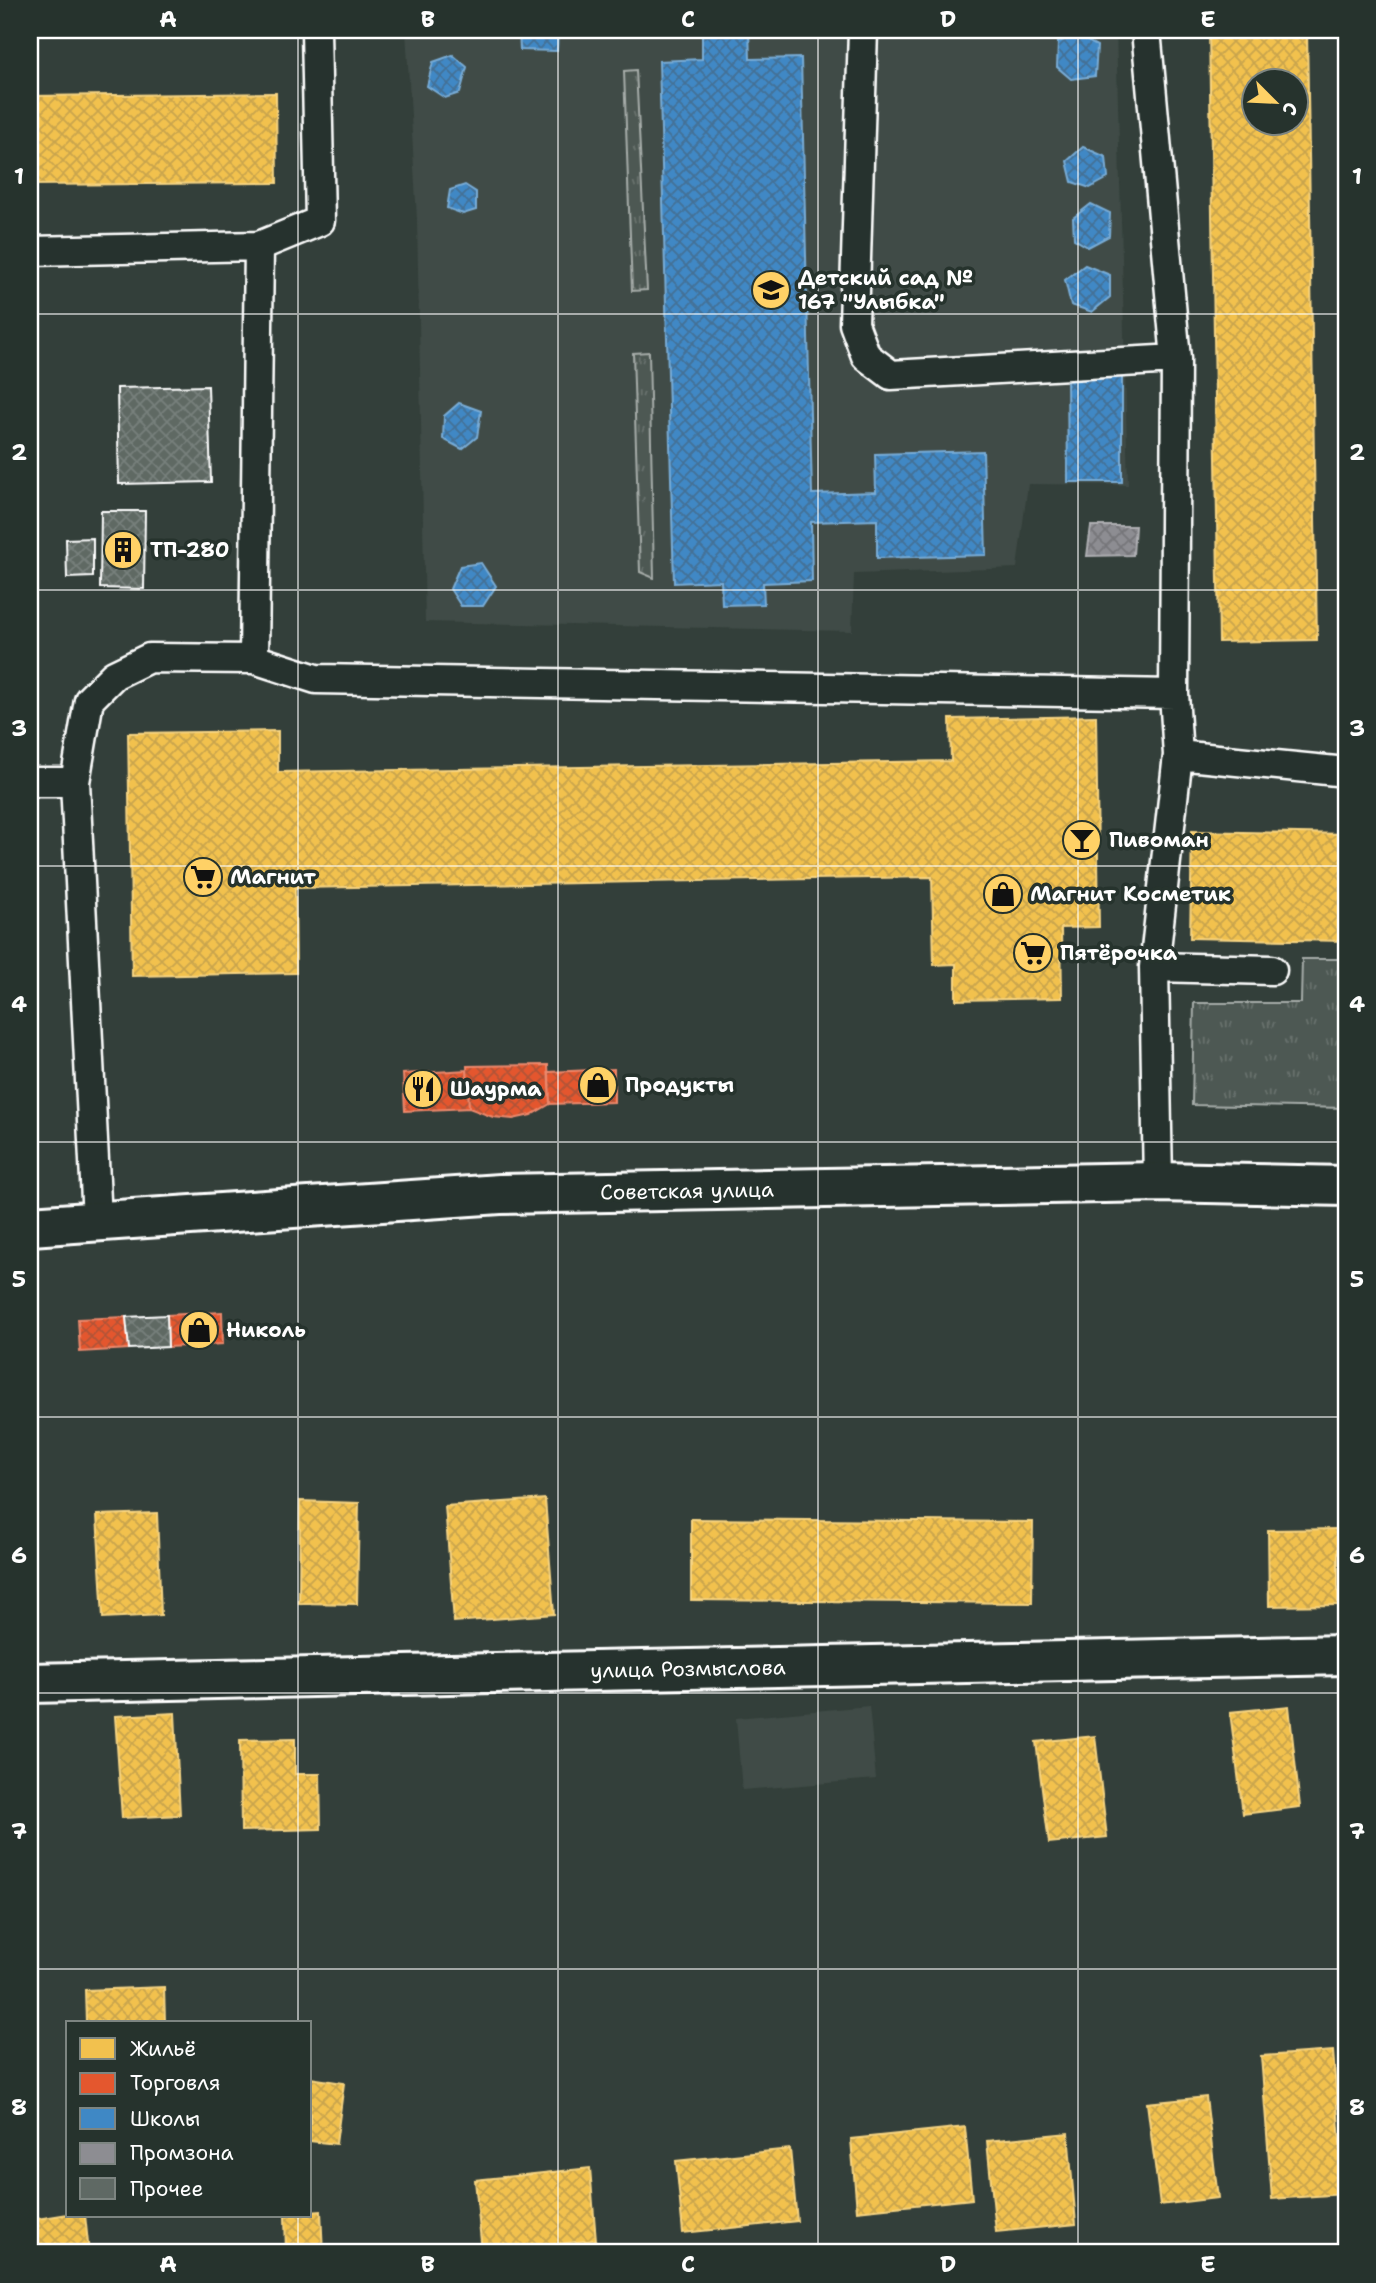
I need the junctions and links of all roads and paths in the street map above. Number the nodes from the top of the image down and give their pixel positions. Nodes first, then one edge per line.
1 (316, 30) edge
2 (863, 30) edge
3 (1146, 30) edge
4 (258, 246) junction
5 (30, 251) edge
6 (1176, 359) junction
7 (254, 659) junction
8 (1174, 694) junction
9 (1178, 755) junction
10 (1346, 772) edge
11 (30, 782) edge
12 (75, 782) junction
13 (1154, 967) junction
14 (1272, 970) dead end
15 (1158, 1182) junction
16 (1346, 1186) edge
17 (97, 1220) junction
18 (30, 1226) edge
19 (1346, 1655) edge
20 (30, 1683) edge

1 - 4 lane
2 - 6 lane
3 - 6 lane
4 - 5 lane
4 - 7 lane
6 - 8 lane
7 - 8 lane
7 - 12 lane
8 - 9 lane
9 - 10 lane
9 - 13 lane
11 - 12 lane
12 - 17 lane
13 - 14 lane
13 - 15 lane
15 - 16 main road, Советская улица
15 - 17 main road, Советская улица
17 - 18 main road, Советская улица
19 - 20 main road, улица Розмыслова

